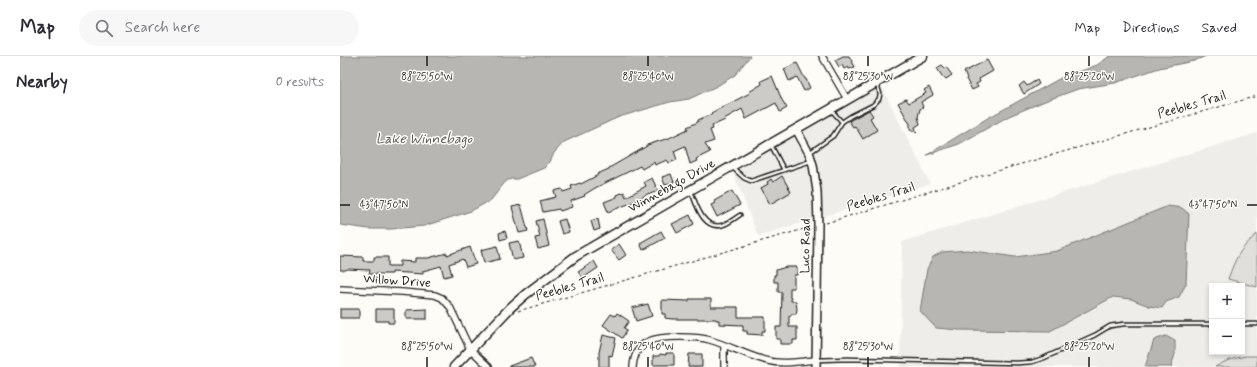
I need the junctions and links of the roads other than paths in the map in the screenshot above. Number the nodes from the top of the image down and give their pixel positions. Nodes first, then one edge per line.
1 (822, 56) edge
2 (923, 56) edge
3 (876, 82) junction
4 (847, 99) junction
5 (831, 109) junction
6 (842, 122) junction
7 (796, 129) junction
8 (770, 144) junction
9 (809, 153) junction
10 (812, 161) junction
11 (731, 166) junction
12 (784, 170) junction
13 (690, 190) junction
14 (740, 216) dead end
15 (340, 289) edge
16 (1209, 324) edge
17 (1245, 324) edge
18 (1257, 324) edge
19 (724, 345) junction
20 (470, 349) junction
21 (816, 364) edge
22 (454, 367) edge
23 (490, 367) edge
24 (633, 367) edge
25 (724, 367) edge

1 - 4 street
2 - 3 main road, Winnebago Drive
3 - 4 main road, Winnebago Drive
3 - 6 lane
4 - 5 main road, Winnebago Drive
5 - 6 lane
5 - 7 main road, Winnebago Drive
6 - 9 lane
7 - 8 main road, Winnebago Drive
7 - 9 street, Luco Road
8 - 11 main road, Winnebago Drive
8 - 12 lane
9 - 10 street, Luco Road
10 - 12 lane
10 - 21 street, Luco Road
11 - 12 lane
11 - 13 main road, Winnebago Drive
13 - 14 lane
13 - 20 main road, Winnebago Drive
15 - 20 street, Willow Drive
16 - 21 lane
17 - 18 lane
19 - 21 street
19 - 24 street
19 - 25 street
20 - 22 main road, Winnebago Drive
20 - 23 street

